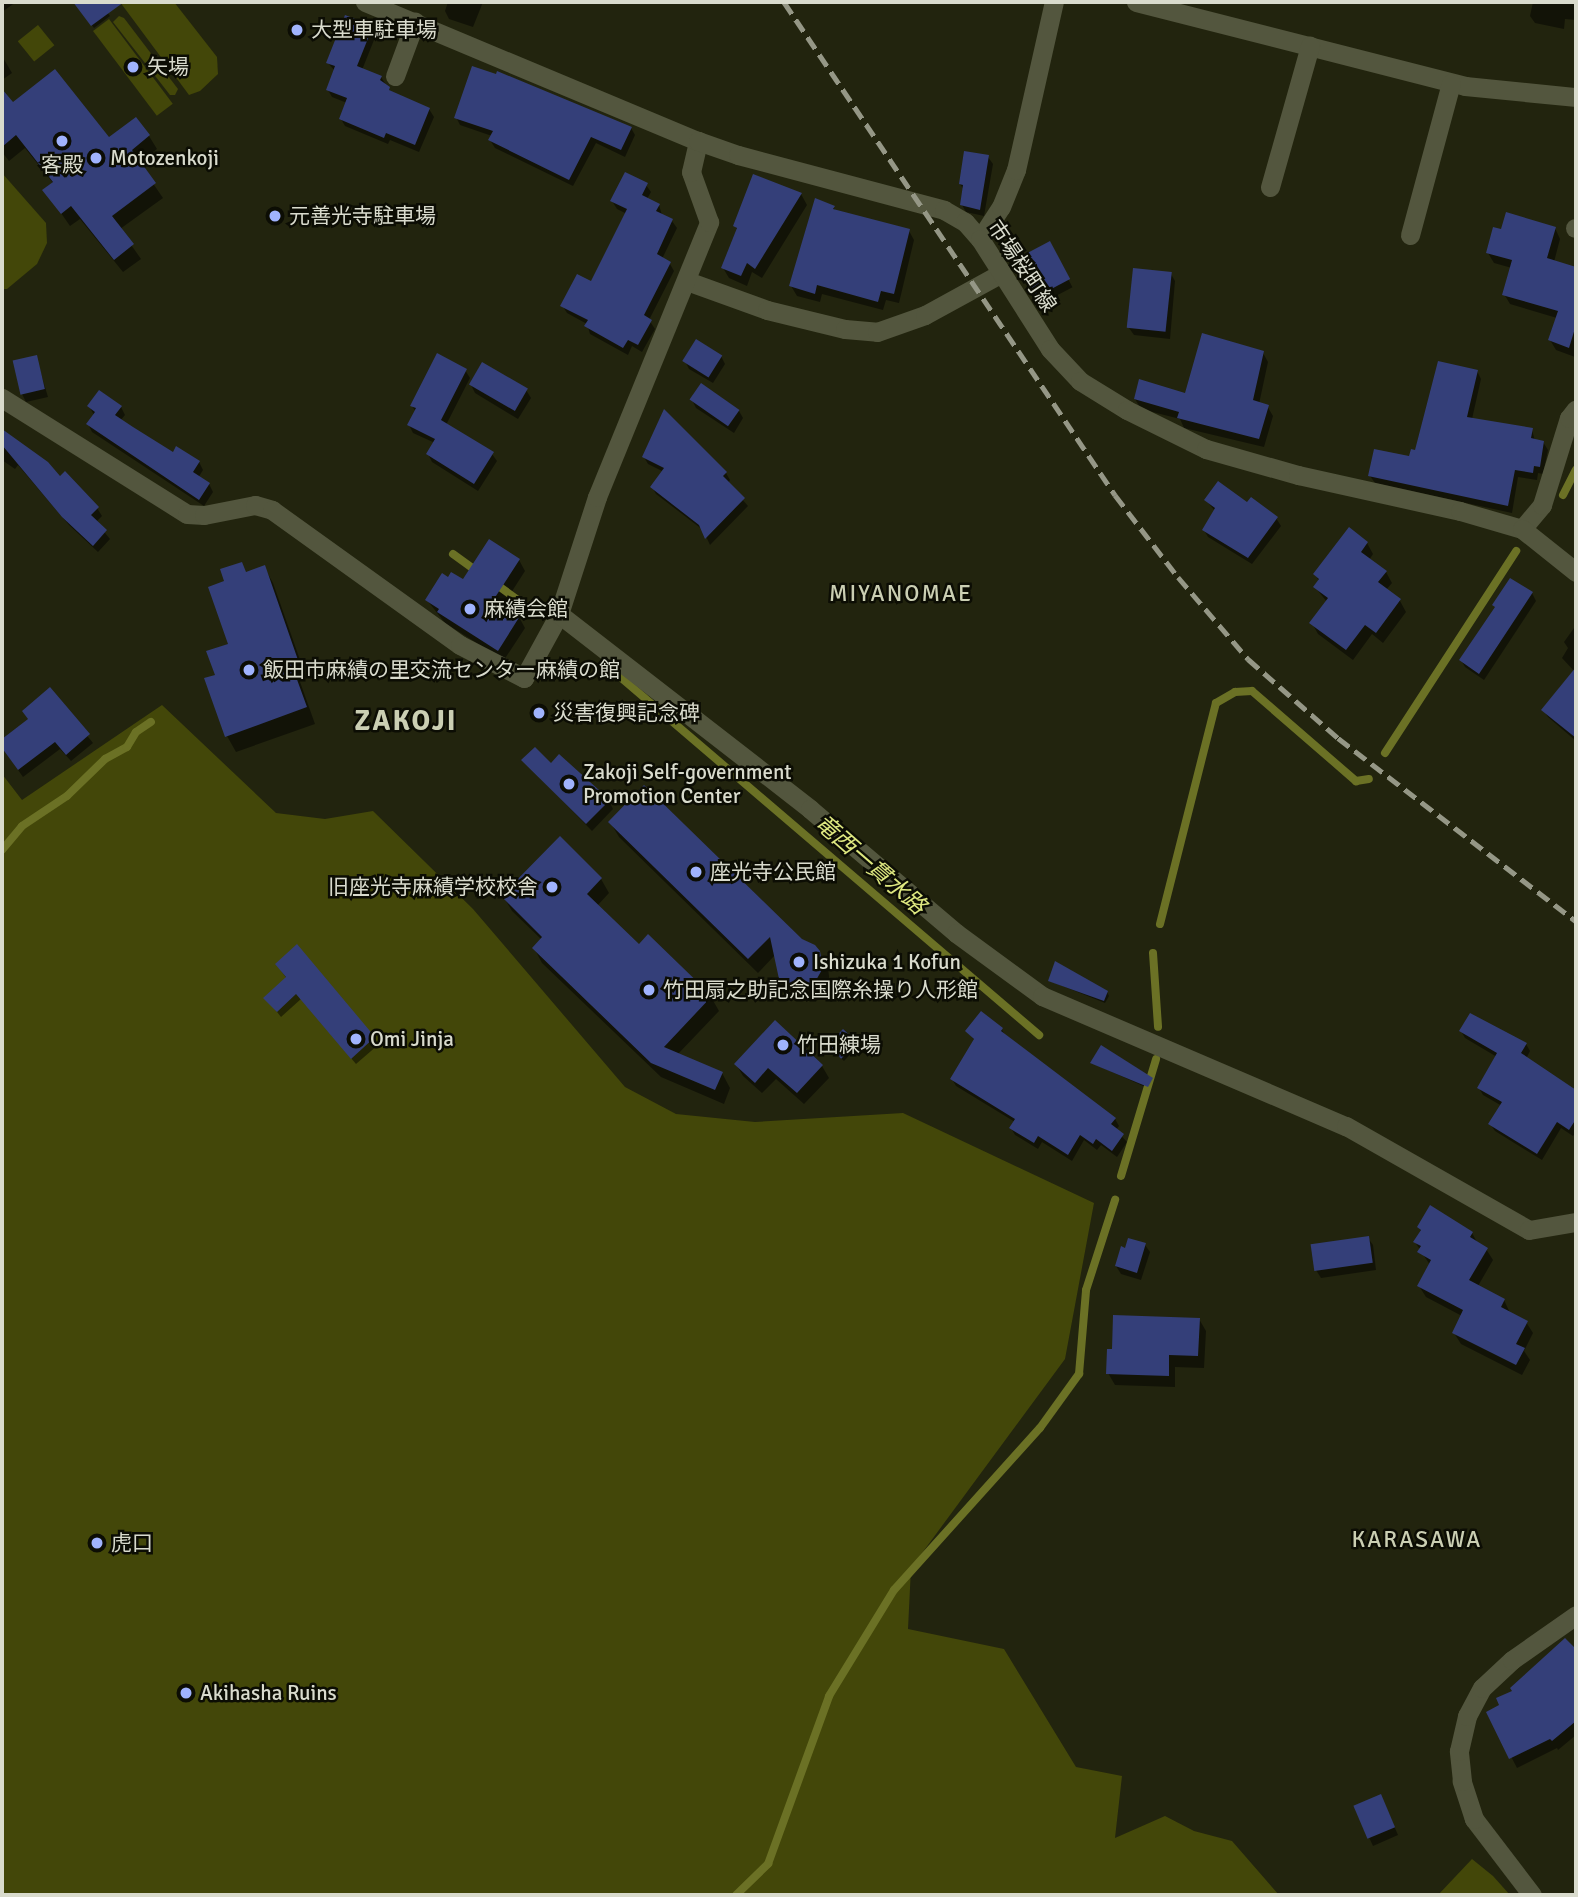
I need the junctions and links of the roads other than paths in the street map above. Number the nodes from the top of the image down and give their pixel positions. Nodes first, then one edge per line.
1 (365, 2) edge
2 (1054, 2) edge
3 (1136, 2) edge
4 (415, 22) junction
5 (1310, 46) junction
6 (395, 76) dead end
7 (1451, 83) junction
8 (1576, 97) edge
9 (698, 141) junction
10 (1270, 187) dead end
11 (1409, 235) dead end
12 (979, 239) junction
13 (1000, 274) junction
14 (687, 281) junction
15 (2, 398) edge
16 (1576, 409) edge
17 (1522, 529) junction
18 (1576, 572) edge
19 (559, 614) junction
20 (1576, 1222) edge
21 (1576, 1615) edge
22 (1532, 1895) edge

1 - 4 street, 市場桜町線
2 - 12 street
3 - 5 street
4 - 6 street
4 - 9 street, 市場桜町線
5 - 7 street
5 - 10 street
7 - 8 street
7 - 11 street
9 - 12 street, 市場桜町線
9 - 14 street
12 - 13 street, 市場桜町線
13 - 14 street
13 - 17 street, 市場桜町線
14 - 19 street
15 - 19 street
16 - 17 street
17 - 18 street, 市場桜町線
19 - 20 street
21 - 22 street

